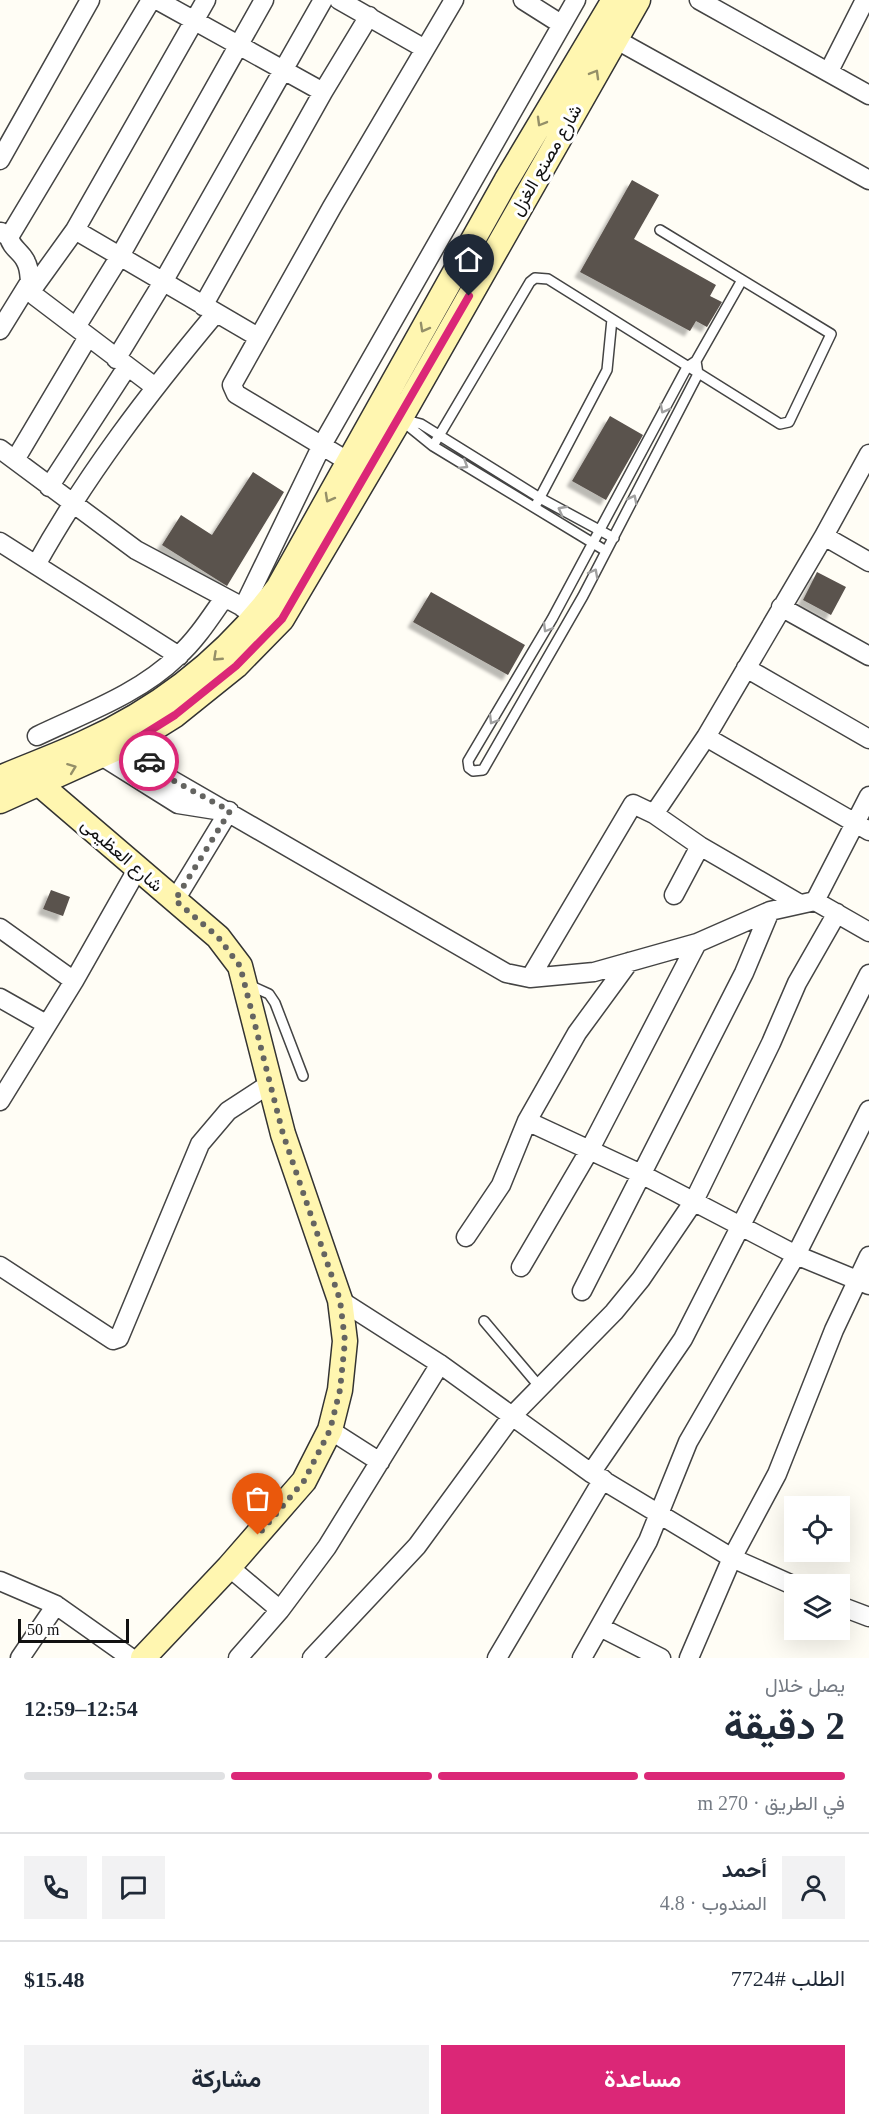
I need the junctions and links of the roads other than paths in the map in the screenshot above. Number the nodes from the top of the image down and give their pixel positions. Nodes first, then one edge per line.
1 (90, 0) edge
2 (151, 0) edge
3 (157, 0) edge
4 (206, 0) edge
5 (264, 0) edge
6 (323, 0) edge
7 (339, 0) edge
8 (454, 0) edge
9 (523, 0) edge
10 (576, 0) edge
11 (614, 0) edge
12 (638, 0) edge
13 (699, 0) edge
14 (865, 0) edge
15 (369, 16) junction
16 (195, 21) junction
17 (561, 24) junction
18 (615, 39) junction
19 (237, 44) junction
20 (425, 49) junction
21 (283, 69) junction
22 (829, 71) junction
23 (323, 92) junction
24 (869, 94) edge
25 (2, 150) edge
26 (869, 180) edge
27 (506, 181) junction
28 (527, 194) junction
29 (75, 230) junction
30 (660, 230) dead end
31 (5, 234) edge
32 (120, 256) junction
33 (742, 280) junction
34 (163, 282) junction
35 (30, 287) junction
36 (209, 310) junction
37 (612, 319) junction
38 (0, 330) edge
39 (82, 332) junction
40 (258, 337) junction
41 (696, 362) junction
42 (121, 363) junction
43 (687, 367) junction
44 (698, 374) junction
45 (155, 387) junction
46 (390, 413) junction
47 (439, 435) junction
48 (322, 445) junction
49 (433, 446) junction
50 (0, 449) edge
51 (869, 454) edge
52 (15, 460) junction
53 (349, 462) junction
54 (864, 476) edge
55 (49, 487) junction
56 (540, 498) junction
57 (72, 504) junction
58 (534, 509) junction
59 (600, 530) junction
60 (824, 536) junction
61 (614, 538) junction
62 (0, 542) edge
63 (593, 543) junction
64 (606, 551) junction
65 (869, 562) edge
66 (36, 565) junction
67 (224, 598) junction
68 (781, 607) junction
69 (251, 611) junction
70 (179, 656) junction
71 (869, 656) edge
72 (746, 668) junction
73 (131, 731) junction
74 (37, 736) dead end
75 (705, 737) junction
76 (869, 739) edge
77 (92, 750) junction
78 (14, 773) edge
79 (869, 795) edge
80 (0, 801) edge
81 (230, 811) junction
82 (654, 814) junction
83 (862, 827) edge
84 (700, 846) junction
85 (138, 868) junction
86 (674, 895) dead end
87 (175, 900) junction
88 (808, 902) junction
89 (770, 911) junction
90 (837, 913) junction
91 (0, 928) edge
92 (869, 932) edge
93 (697, 943) junction
94 (629, 962) junction
95 (869, 974) edge
96 (530, 978) junction
97 (74, 981) junction
98 (246, 984) junction
99 (0, 998) edge
100 (46, 1024) junction
101 (303, 1076) dead end
102 (268, 1085) junction
103 (0, 1101) edge
104 (869, 1110) edge
105 (527, 1120) junction
106 (589, 1151) junction
107 (641, 1174) junction
108 (694, 1201) junction
109 (741, 1225) junction
110 (466, 1237) dead end
111 (796, 1255) junction
112 (869, 1256) edge
113 (0, 1266) edge
114 (521, 1267) dead end
115 (863, 1282) edge
116 (582, 1292) dead end
117 (340, 1300) junction
118 (484, 1322) dead end
119 (440, 1364) junction
120 (539, 1386) junction
121 (512, 1416) junction
122 (330, 1430) junction
123 (380, 1462) junction
124 (597, 1476) junction
125 (659, 1515) junction
126 (732, 1558) junction
127 (230, 1567) junction
128 (0, 1581) edge
129 (784, 1581) edge
130 (56, 1605) junction
131 (280, 1610) junction
132 (850, 1610) edge
133 (869, 1617) edge
134 (600, 1627) junction
135 (20, 1658) edge
136 (131, 1658) edge
137 (143, 1658) edge
138 (238, 1658) edge
139 (312, 1658) edge
140 (497, 1658) edge
141 (582, 1658) edge
142 (661, 1658) edge
143 (688, 1658) edge

1 - 25 street
2 - 31 street
3 - 16 street
4 - 16 street
5 - 19 street
6 - 21 street
7 - 15 street
8 - 20 street
9 - 17 street
10 - 17 street
11 -> 27 street, شارع مصنع الغزل
12 - 18 street, شارع مصنع الغزل
13 - 22 street
14 - 22 street
15 - 20 street
15 - 23 street
16 - 19 street
16 - 29 street
17 - 48 street
18 - 26 street
28 -> 18 street, شارع مصنع الغزل
19 - 21 street
19 - 32 street
20 - 40 street
21 - 23 street
21 - 34 street
22 - 24 street
23 - 36 street
27 - 28 street
27 -> 46 street, شارع مصنع الغزل
28 - 46 street, شارع مصنع الغزل
29 - 32 street
29 - 35 street
30 - 33 lane
31 - 35 street
32 - 34 street
32 - 39 street
33 - 41 lane
33 - 44 lane
34 - 36 street
34 - 42 street
35 - 38 street
35 - 39 street
36 - 40 street
36 - 45 street
37 - 43 lane
37 - 47 lane
37 - 56 lane
39 - 42 street
39 - 52 street
40 - 48 street
41 - 43 lane
41 - 44 lane
42 - 45 street
42 - 55 street
43 - 44 lane
43 -> 59 lane
61 -> 44 lane
45 - 57 street
46 - 47 lane
46 - 49 lane
46 - 53 street, شارع مصنع الغزل
46 - 73 street, شارع مصنع الغزل
47 - 49 lane
47 - 56 lane
48 - 53 street
48 - 69 street
49 -> 58 lane
50 - 52 street
51 - 54 street
52 - 55 street
53 -> 69 street, شارع مصنع الغزل
54 - 60 street
55 - 57 street
56 - 58 lane
59 -> 56 lane
57 - 66 street
57 - 67 street
58 - 63 lane
59 - 61 lane
59 - 63 lane
60 - 65 street
60 - 68 street
61 - 64 lane
62 - 66 street
63 - 64 lane
63 -> 64 lane
66 - 70 street
67 - 69 street
67 - 70 street
68 - 71 street
68 - 72 street
69 -> 73 street, شارع مصنع الغزل
70 - 74 street
72 - 75 street
72 - 76 street
73 - 77 street, شارع مصنع الغزل
73 - 81 street
75 - 82 street
75 - 83 street
77 - 78 street, شارع مصنع الغزل
77 - 81 street
78 - 80 street, شارع مصنع الغزل
78 - 85 street, شارع العظيمى
79 - 83 street
81 - 87 street
81 - 96 street
82 - 84 street
82 - 96 street
83 - 88 street
84 - 86 street
84 - 88 street
85 - 87 street, شارع العظيمى
85 - 97 street
87 - 98 street, شارع العظيمى
88 - 89 street
88 - 90 street
89 - 93 street
89 - 107 street
90 - 92 street
90 - 108 street
91 - 97 street
93 - 94 street
93 - 106 street
94 - 96 street
94 - 105 street
95 - 109 street
97 - 100 street
98 - 101 lane
98 - 102 street, شارع العظيمى
99 - 100 street
100 - 103 street
102 - 113 street
102 - 117 street, شارع العظيمى
104 - 111 street
105 - 106 street
105 - 110 street
106 - 107 street
106 - 114 street
107 - 108 street
107 - 116 street
108 - 109 street
108 - 120 street
109 - 111 street
109 - 124 street
111 - 115 street
111 - 125 street
112 - 115 street
115 - 126 street
117 - 119 street
117 - 122 street, شارع العظيمى
118 - 120 lane
119 - 121 street
119 - 123 street
120 - 121 street
121 - 124 street
121 - 139 street
122 - 123 street
122 - 127 street, شارع العظيمى
123 - 131 street
124 - 125 street
124 - 140 street
125 - 126 street
125 - 134 street
126 - 129 street
126 - 143 street
127 - 131 street
127 - 137 street, شارع العظيمى
128 - 130 street
130 - 135 street
130 - 136 street
131 - 138 street
132 - 133 street
134 - 141 street
134 - 142 street

